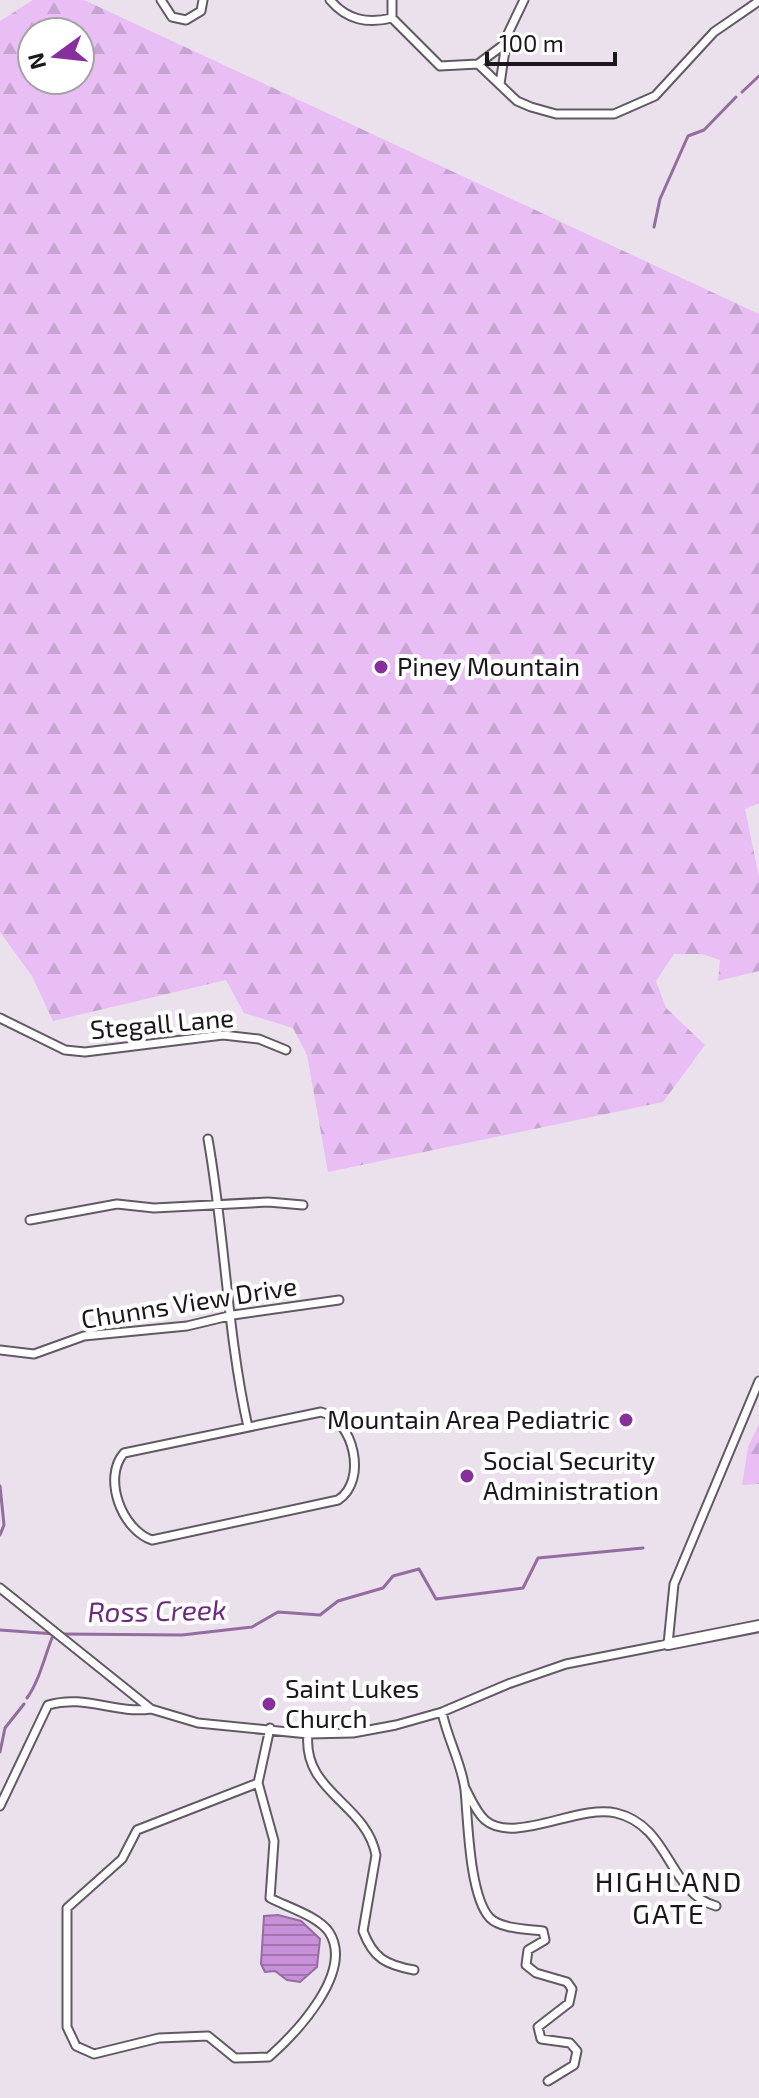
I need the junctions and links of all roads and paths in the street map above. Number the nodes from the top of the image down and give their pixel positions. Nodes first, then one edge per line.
1 (161, 0) edge
2 (203, 0) edge
3 (330, 0) edge
4 (392, 0) edge
5 (524, 0) edge
6 (759, 1) edge
7 (392, 18) junction
8 (502, 46) junction
9 (478, 64) junction
10 (500, 84) junction
11 (0, 1018) edge
12 (286, 1050) dead end
13 (208, 1139) dead end
14 (220, 1203) junction
15 (303, 1205) dead end
16 (30, 1220) dead end
17 (339, 1300) dead end
18 (233, 1315) junction
19 (0, 1350) edge
20 (759, 1381) edge
21 (248, 1427) junction
22 (0, 1588) edge
23 (759, 1626) edge
24 (668, 1644) junction
25 (151, 1709) junction
26 (442, 1712) junction
27 (270, 1728) junction
28 (308, 1734) junction
29 (258, 1783) junction
30 (465, 1788) junction
31 (0, 1806) edge
32 (716, 1906) dead end
33 (414, 1970) dead end
34 (548, 2081) dead end

1 - 2 street
3 - 7 street
4 - 7 street
5 - 8 street
6 - 10 street
7 - 9 street
8 - 9 street
8 - 10 street
9 - 10 street
11 - 12 street, Stegall Lane
13 - 14 street
14 - 15 street
14 - 16 street
14 - 18 street
17 - 18 street, Chunns View Drive
18 - 19 street, Chunns View Drive
18 - 21 street
20 - 24 street
21 - 21 street
22 - 25 street
23 - 24 street
24 - 26 street
25 - 27 street
25 - 31 street
26 - 28 street
26 - 30 street
27 - 28 street
27 - 29 street
28 - 33 street
29 - 29 street
30 - 32 street
30 - 34 street

